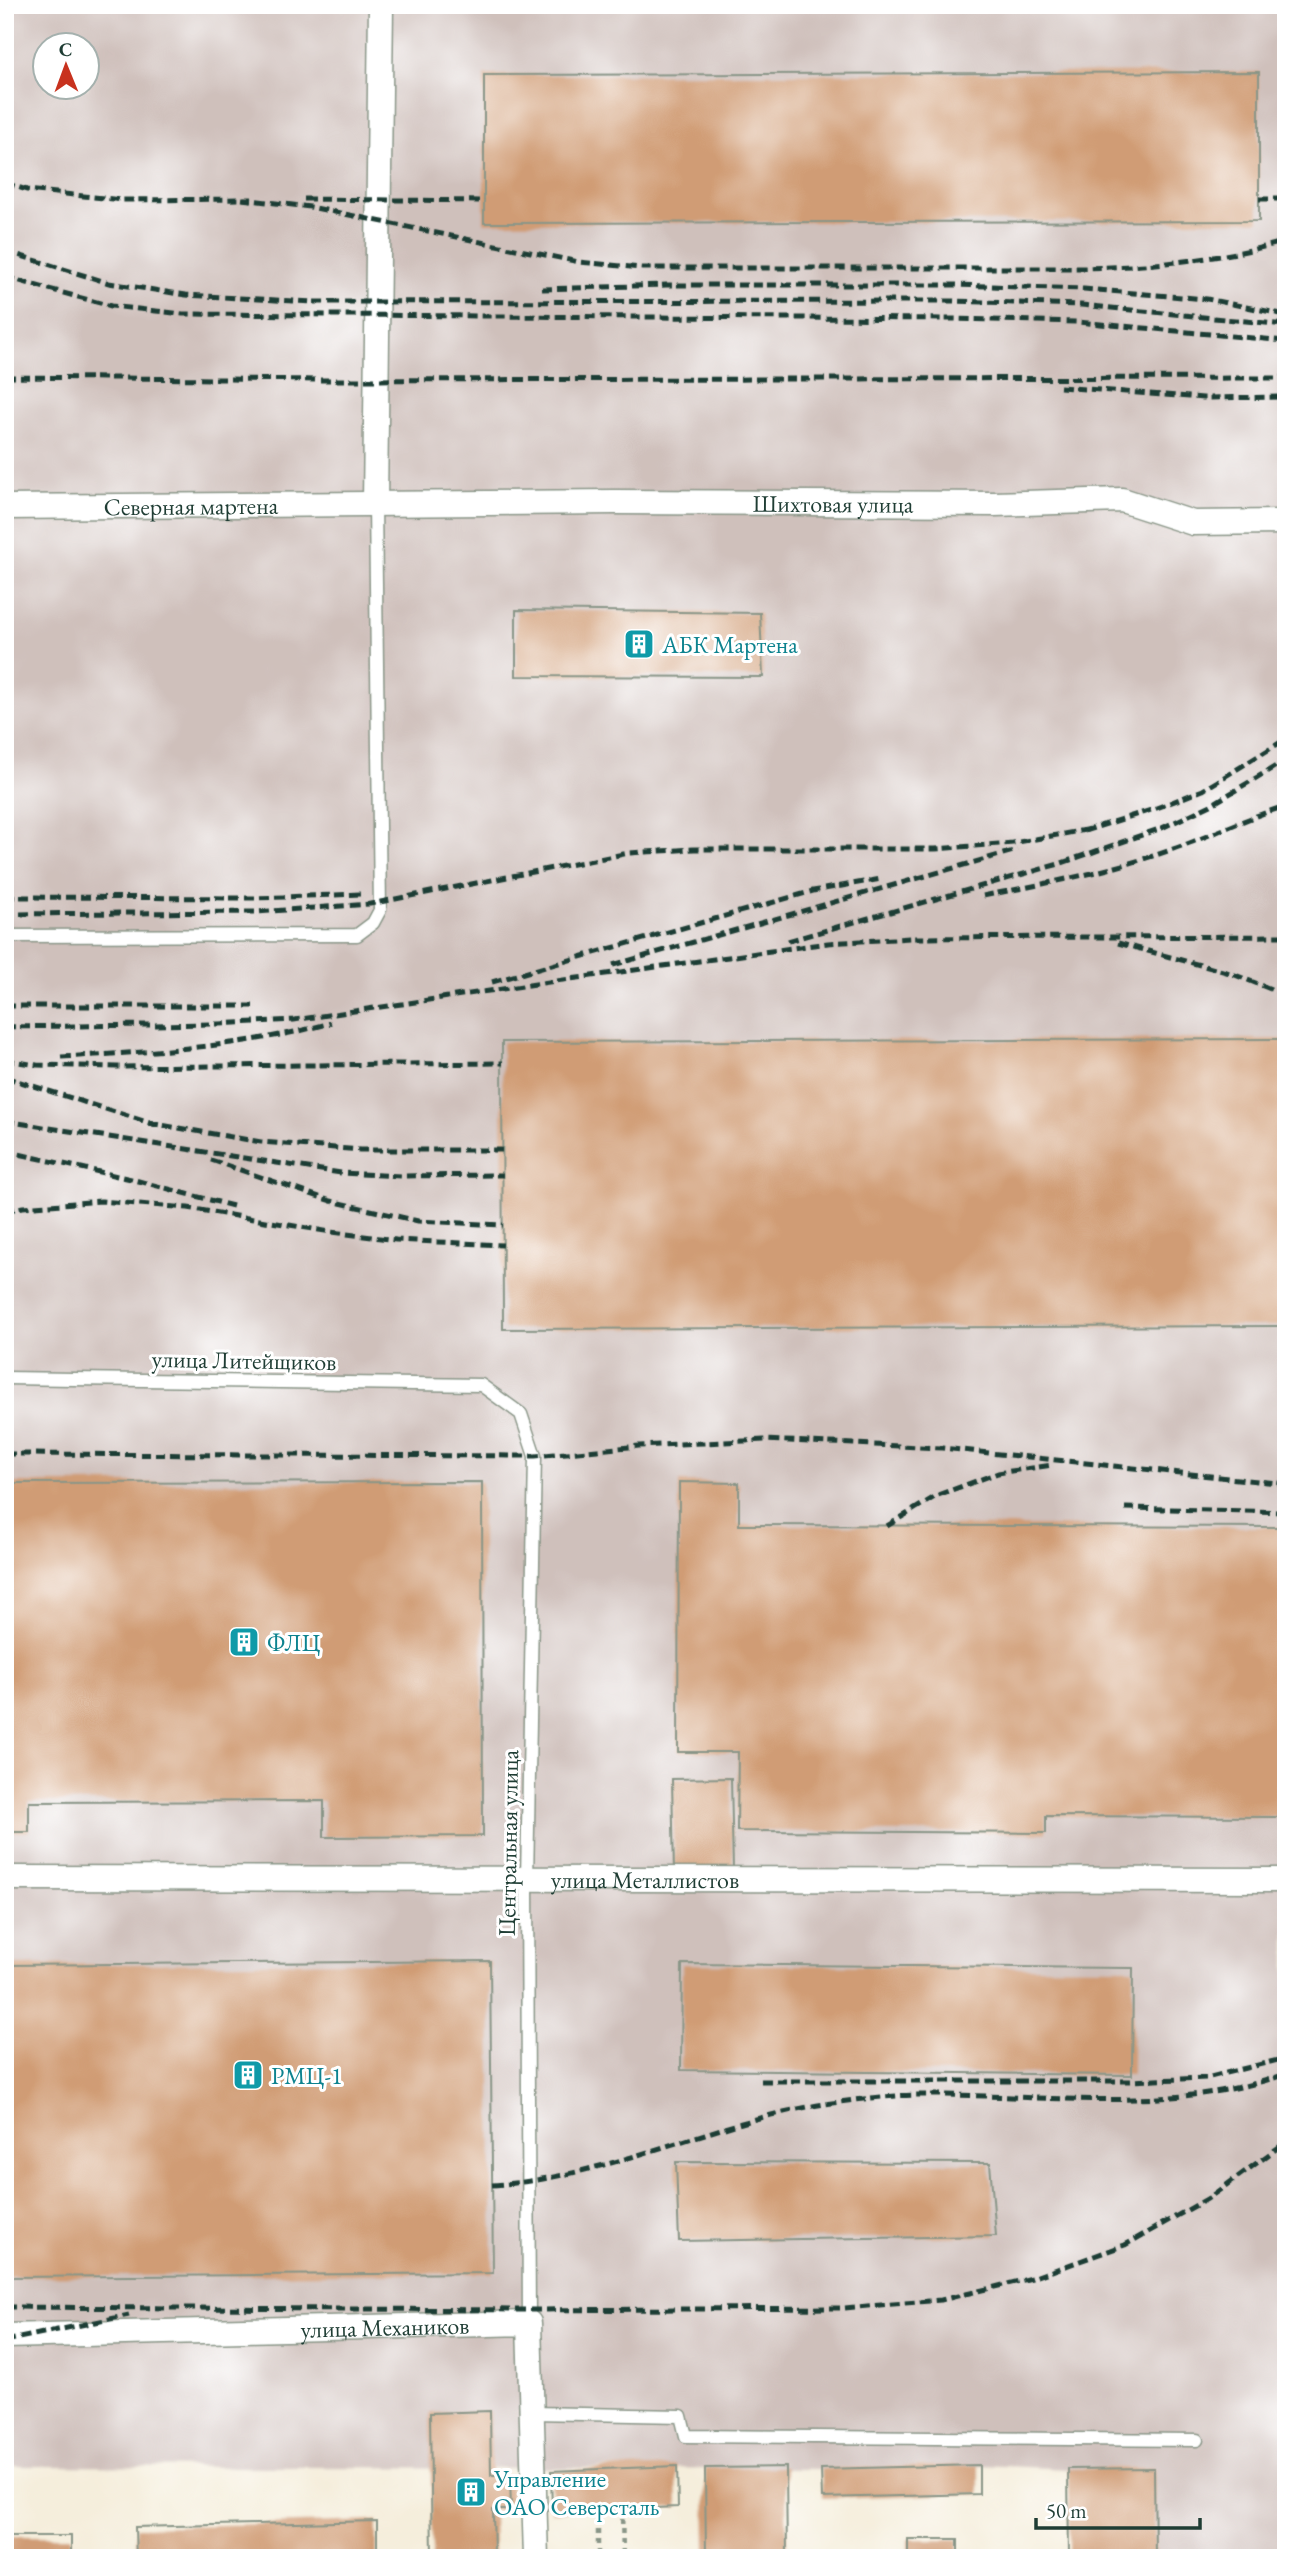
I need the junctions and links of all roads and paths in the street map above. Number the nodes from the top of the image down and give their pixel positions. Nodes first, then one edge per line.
1 (381, 5) edge
2 (375, 503) junction
3 (5, 507) edge
4 (1286, 522) edge
5 (5, 936) edge
6 (5, 1378) edge
7 (481, 1385) joint
8 (5, 1878) edge
9 (527, 1880) junction
10 (1286, 1880) edge
11 (529, 2323) junction
12 (5, 2336) edge
13 (533, 2413) junction
14 (1197, 2440) dead end
15 (622, 2509) dead end
16 (598, 2510) dead end
17 (624, 2556) edge
18 (536, 2558) edge
19 (598, 2558) edge

1 - 2 street
2 - 3 street, Северная мартена
2 - 4 street, Шихтовая улица
2 - 5 lane
6 - 7 lane, улица Литейщиков
7 - 9 lane, Центральная улица
8 - 9 street, улица Металлистов
9 - 10 street, улица Металлистов
9 - 11 lane, Центральная улица
11 - 12 street, улица Механиков
11 - 13 street
13 - 14 lane
13 - 18 street
15 - 17 path
16 - 19 path

